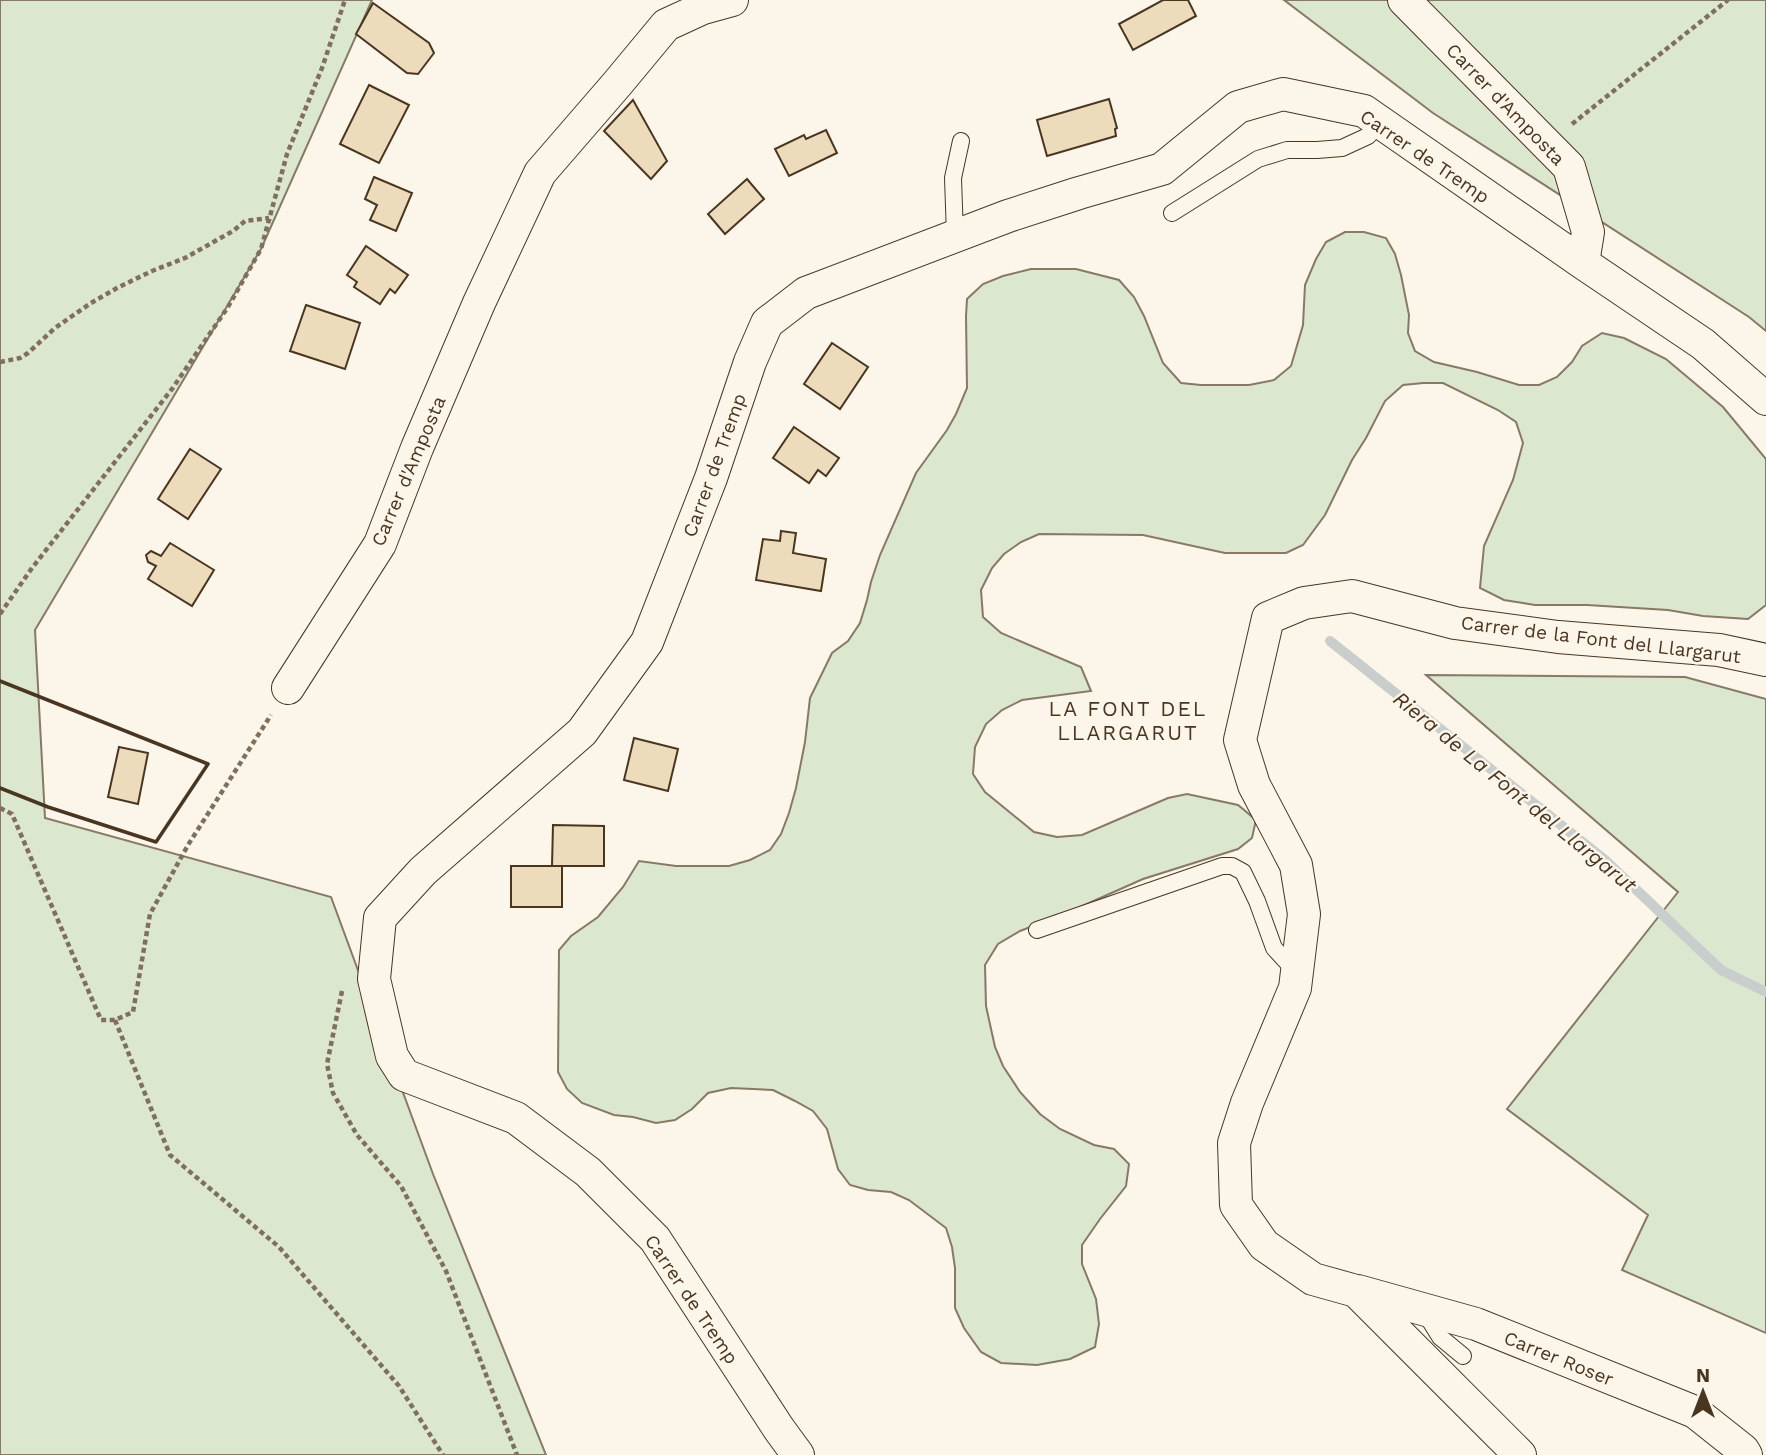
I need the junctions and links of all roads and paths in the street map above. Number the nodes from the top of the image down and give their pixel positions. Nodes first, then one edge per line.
1 (345, 0) edge
2 (732, 0) edge
3 (1404, 0) edge
4 (1728, 0) edge
5 (671, 12) edge
6 (1381, 122) junction
7 (961, 141) dead end
8 (1546, 145) junction
9 (1172, 213) dead end
10 (269, 218) junction
11 (955, 236) junction
12 (1583, 263) junction
13 (0, 362) edge
14 (1766, 399) edge
15 (0, 614) edge
16 (1766, 660) edge
17 (288, 688) joint
18 (0, 808) edge
19 (1037, 930) dead end
20 (1297, 973) junction
21 (342, 988) dead end
22 (115, 1020) junction
23 (1356, 1291) junction
24 (1423, 1310) junction
25 (1463, 1356) dead end
26 (443, 1455) edge
27 (517, 1455) edge
28 (798, 1455) edge
29 (1520, 1455) edge
30 (1746, 1455) edge

1 - 10 path
2 - 5 street, Carrer d'Amposta
3 - 8 street, Carrer d'Amposta
4 - 8 path
5 - 17 street, Carrer d'Amposta
6 - 9 lane
6 - 11 street, Carrer de Tremp
6 - 12 street, Carrer de Tremp
7 - 11 lane
8 - 12 street, Carrer d'Amposta
10 - 13 path
10 - 15 path
11 - 28 street, Carrer de Tremp
12 - 14 street, Carrer de Tremp
16 - 20 street, Carrer de la Font del Llargarut
17 - 22 path
18 - 22 path
19 - 20 lane
20 - 23 street, Carrer de la Font del Llargarut
21 - 27 path
22 - 26 path
23 - 24 street, Carrer Roser
23 - 29 street, Carrer de la Font del Llargarut
24 - 25 lane
24 - 30 street, Carrer Roser

